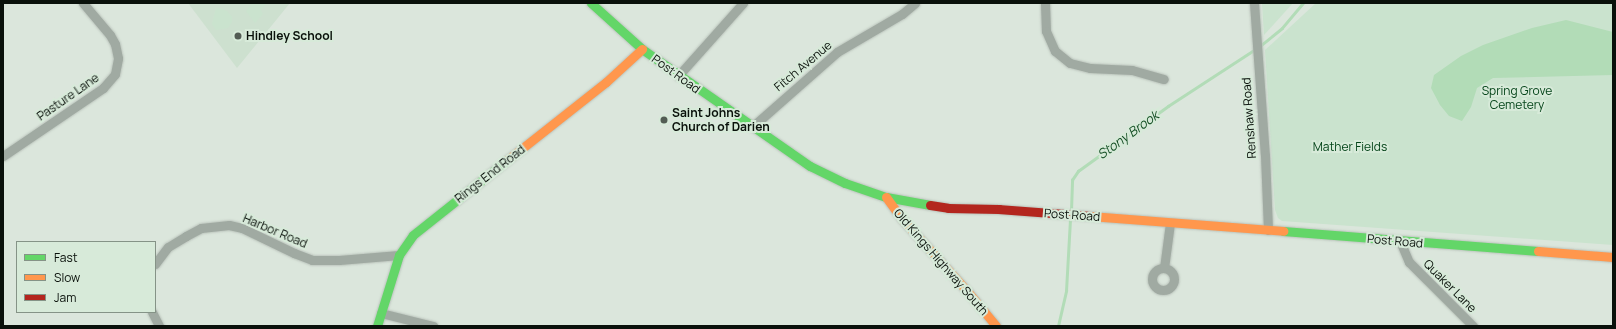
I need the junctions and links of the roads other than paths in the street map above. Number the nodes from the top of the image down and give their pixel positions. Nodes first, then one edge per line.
1 (83, 3) edge
2 (591, 3) edge
3 (743, 3) edge
4 (915, 3) edge
5 (1046, 3) edge
6 (1254, 3) edge
7 (642, 49) junction
8 (678, 76) junction
9 (1164, 79) dead end
10 (752, 127) junction
11 (3, 156) edge
12 (886, 197) junction
13 (1170, 223) junction
14 (1268, 230) junction
15 (1400, 241) junction
16 (398, 255) junction
17 (1613, 257) edge
18 (156, 263) edge
19 (1164, 268) dead end
20 (152, 313) edge
21 (381, 313) junction
22 (159, 326) edge
23 (377, 326) edge
24 (433, 326) edge
25 (996, 326) edge
26 (1473, 326) edge

1 - 11 street, Pasture Lane
2 - 7 main road, Post Road
3 - 8 street
4 - 10 street, Fitch Avenue
5 - 9 street
6 - 14 street, Renshaw Road
7 - 8 main road, Post Road
7 - 16 main road, Rings End Road
8 - 10 main road, Post Road
10 - 12 main road, Post Road
12 - 13 main road, Post Road
12 - 25 main road, Old Kings Highway South
13 - 14 main road, Post Road
13 - 19 street
14 - 15 main road, Post Road
15 - 17 main road, Post Road
15 - 26 street, Quaker Lane
16 - 18 street, Harbor Road
16 - 21 main road, Rings End Road
20 - 22 street
21 - 23 main road, Rings End Road
21 - 24 street

